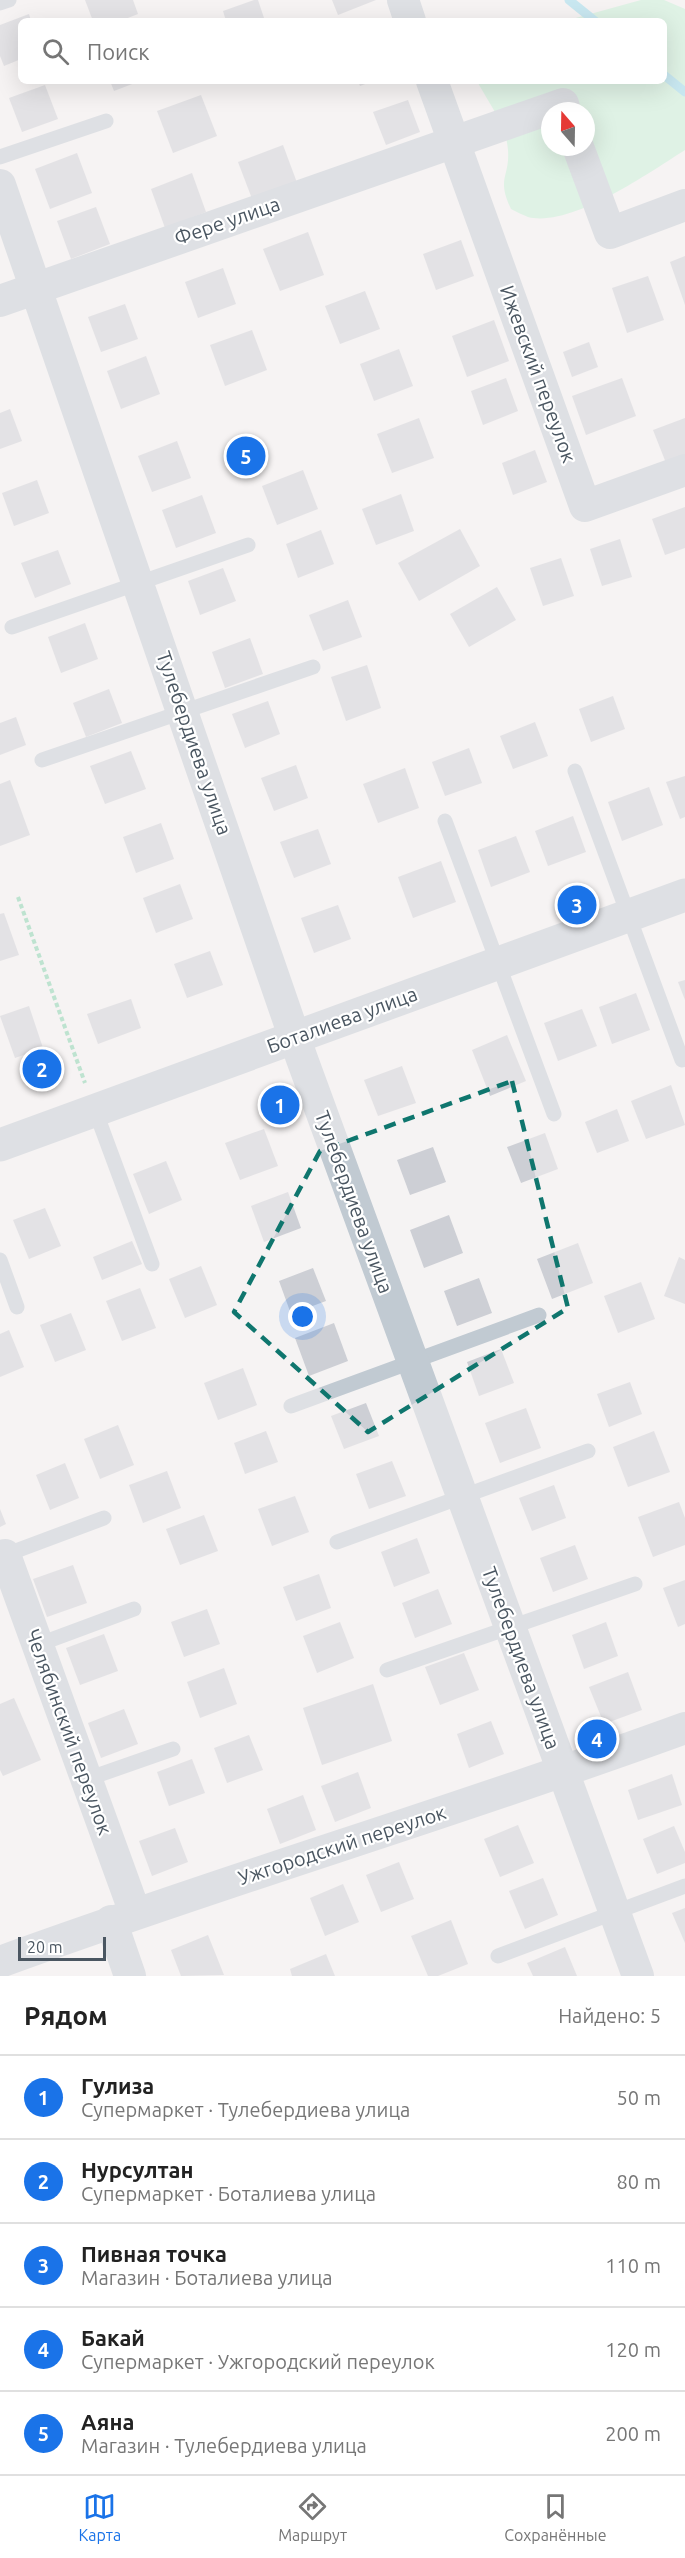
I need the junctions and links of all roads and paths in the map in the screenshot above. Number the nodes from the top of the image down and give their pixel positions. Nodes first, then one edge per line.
1 (9, 0) edge
2 (403, 0) edge
3 (0, 3) edge
4 (409, 18) edge
5 (433, 84) edge
6 (541, 112) edge
7 (106, 121) dead end
8 (454, 142) junction
9 (581, 156) edge
10 (0, 157) edge
11 (0, 185) edge
12 (685, 205) edge
13 (38, 287) junction
14 (0, 301) edge
15 (685, 470) edge
16 (248, 545) dead end
17 (140, 584) junction
18 (12, 627) dead end
19 (313, 668) dead end
20 (183, 713) junction
21 (42, 760) dead end
22 (576, 771) dead end
23 (445, 821) dead end
24 (685, 896) edge
25 (18, 897) dead end
26 (629, 916) junction
27 (498, 964) junction
28 (295, 1038) junction
29 (682, 1060) dead end
30 (95, 1110) junction
31 (554, 1114) dead end
32 (0, 1145) edge
33 (0, 1260) edge
34 (152, 1264) dead end
35 (17, 1307) dead end
36 (539, 1316) dead end
37 (413, 1362) junction
38 (291, 1406) dead end
39 (588, 1451) dead end
40 (462, 1496) junction
41 (104, 1518) dead end
42 (337, 1542) dead end
43 (2, 1556) edge
44 (635, 1584) dead end
45 (134, 1609) dead end
46 (510, 1628) junction
47 (37, 1645) junction
48 (387, 1670) dead end
49 (685, 1728) edge
50 (173, 1749) dead end
51 (563, 1772) junction
52 (87, 1779) junction
53 (685, 1887) edge
54 (615, 1912) junction
55 (123, 1917) junction
56 (498, 1956) dead end
57 (0, 1962) edge
58 (130, 1976) edge
59 (638, 1976) edge

1 - 3 lane
2 - 4 street
5 - 8 street, Ижевский переулок
6 - 8 street
7 - 10 lane
8 - 13 street, Фере улица
8 - 15 street, Ижевский переулок
9 - 12 street
11 - 13 street, Тулебердиева улица
13 - 14 street, Фере улица
13 - 17 street, Тулебердиева улица
16 - 17 lane
17 - 18 lane
17 - 20 street, Тулебердиева улица
19 - 20 lane
20 - 21 lane
20 - 28 street, Тулебердиева улица
22 - 26 lane
23 - 27 lane
24 - 26 street, Боталиева улица
25 - 30 path
26 - 27 street, Боталиева улица
26 - 29 lane
27 - 28 street, Боталиева улица
27 - 31 lane
28 - 30 street, Боталиева улица
28 - 37 street, Тулебердиева улица
30 - 32 street, Боталиева улица
30 - 34 lane
33 - 35 lane
36 - 37 lane
37 - 38 lane
37 - 40 street, Тулебердиева улица
39 - 40 lane
40 - 42 lane
40 - 46 street, Тулебердиева улица
41 - 43 lane
43 - 47 street, Челябинский переулок
44 - 46 lane
45 - 47 lane
46 - 48 lane
46 - 51 street, Тулебердиева улица
47 - 52 street, Челябинский переулок
49 - 51 street, Ужгородский переулок
50 - 52 lane
51 - 54 street, Тулебердиева улица
51 - 55 street, Ужгородский переулок
52 - 55 street, Челябинский переулок
53 - 54 lane
54 - 56 lane
54 - 59 street, Тулебердиева улица
55 - 57 street, Ужгородский переулок
55 - 58 street, Челябинский переулок

